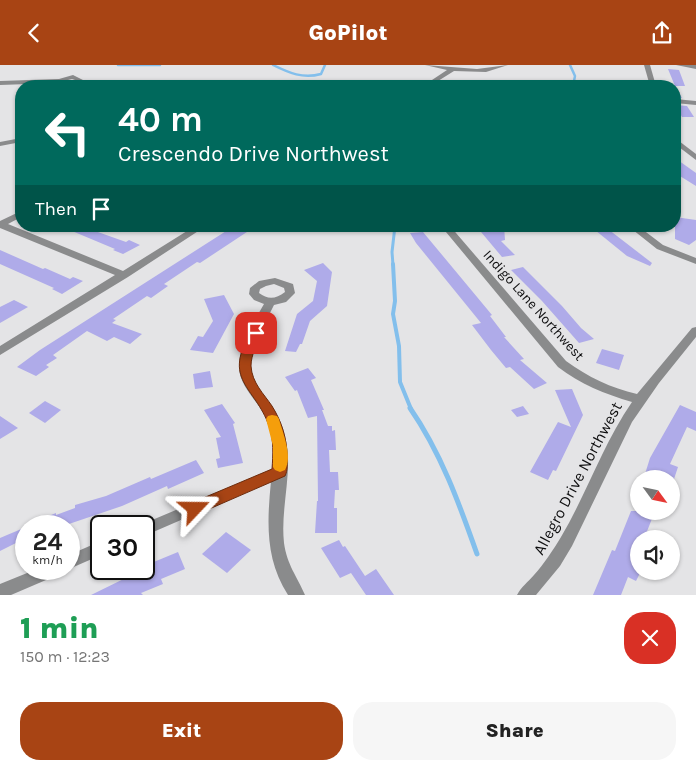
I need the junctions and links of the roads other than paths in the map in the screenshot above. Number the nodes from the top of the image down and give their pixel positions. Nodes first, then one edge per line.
1 (428, 65) edge
2 (505, 65) edge
3 (647, 65) edge
4 (679, 65) edge
5 (696, 67) edge
6 (452, 70) junction
7 (436, 80) edge
8 (652, 80) edge
9 (15, 82) edge
10 (0, 83) edge
11 (681, 102) edge
12 (696, 103) edge
13 (15, 140) edge
14 (0, 144) edge
15 (681, 145) edge
16 (696, 157) edge
17 (15, 217) edge
18 (0, 224) edge
19 (15, 230) edge
20 (19, 232) edge
21 (192, 232) edge
22 (450, 232) edge
23 (640, 232) edge
24 (696, 261) edge
25 (124, 275) junction
26 (270, 302) dead end
27 (696, 330) edge
28 (0, 351) edge
29 (639, 399) junction
30 (280, 472) junction
31 (155, 525) edge
32 (28, 580) edge
33 (0, 592) edge
34 (297, 595) edge
35 (526, 595) edge

1 - 6 street
2 - 6 street
3 - 8 street
4 - 5 street
6 - 7 street
9 - 10 street
11 - 12 street
13 - 14 street
15 - 16 street
17 - 18 street
18 - 19 street
20 - 25 street
21 - 25 street
22 - 29 street, Indigo Lane Northwest
23 - 24 street
25 - 28 street
26 - 30 street
27 - 29 street, Allegro Drive Northwest
29 - 35 street, Allegro Drive Northwest
30 - 31 street
30 - 34 street
32 - 33 street

